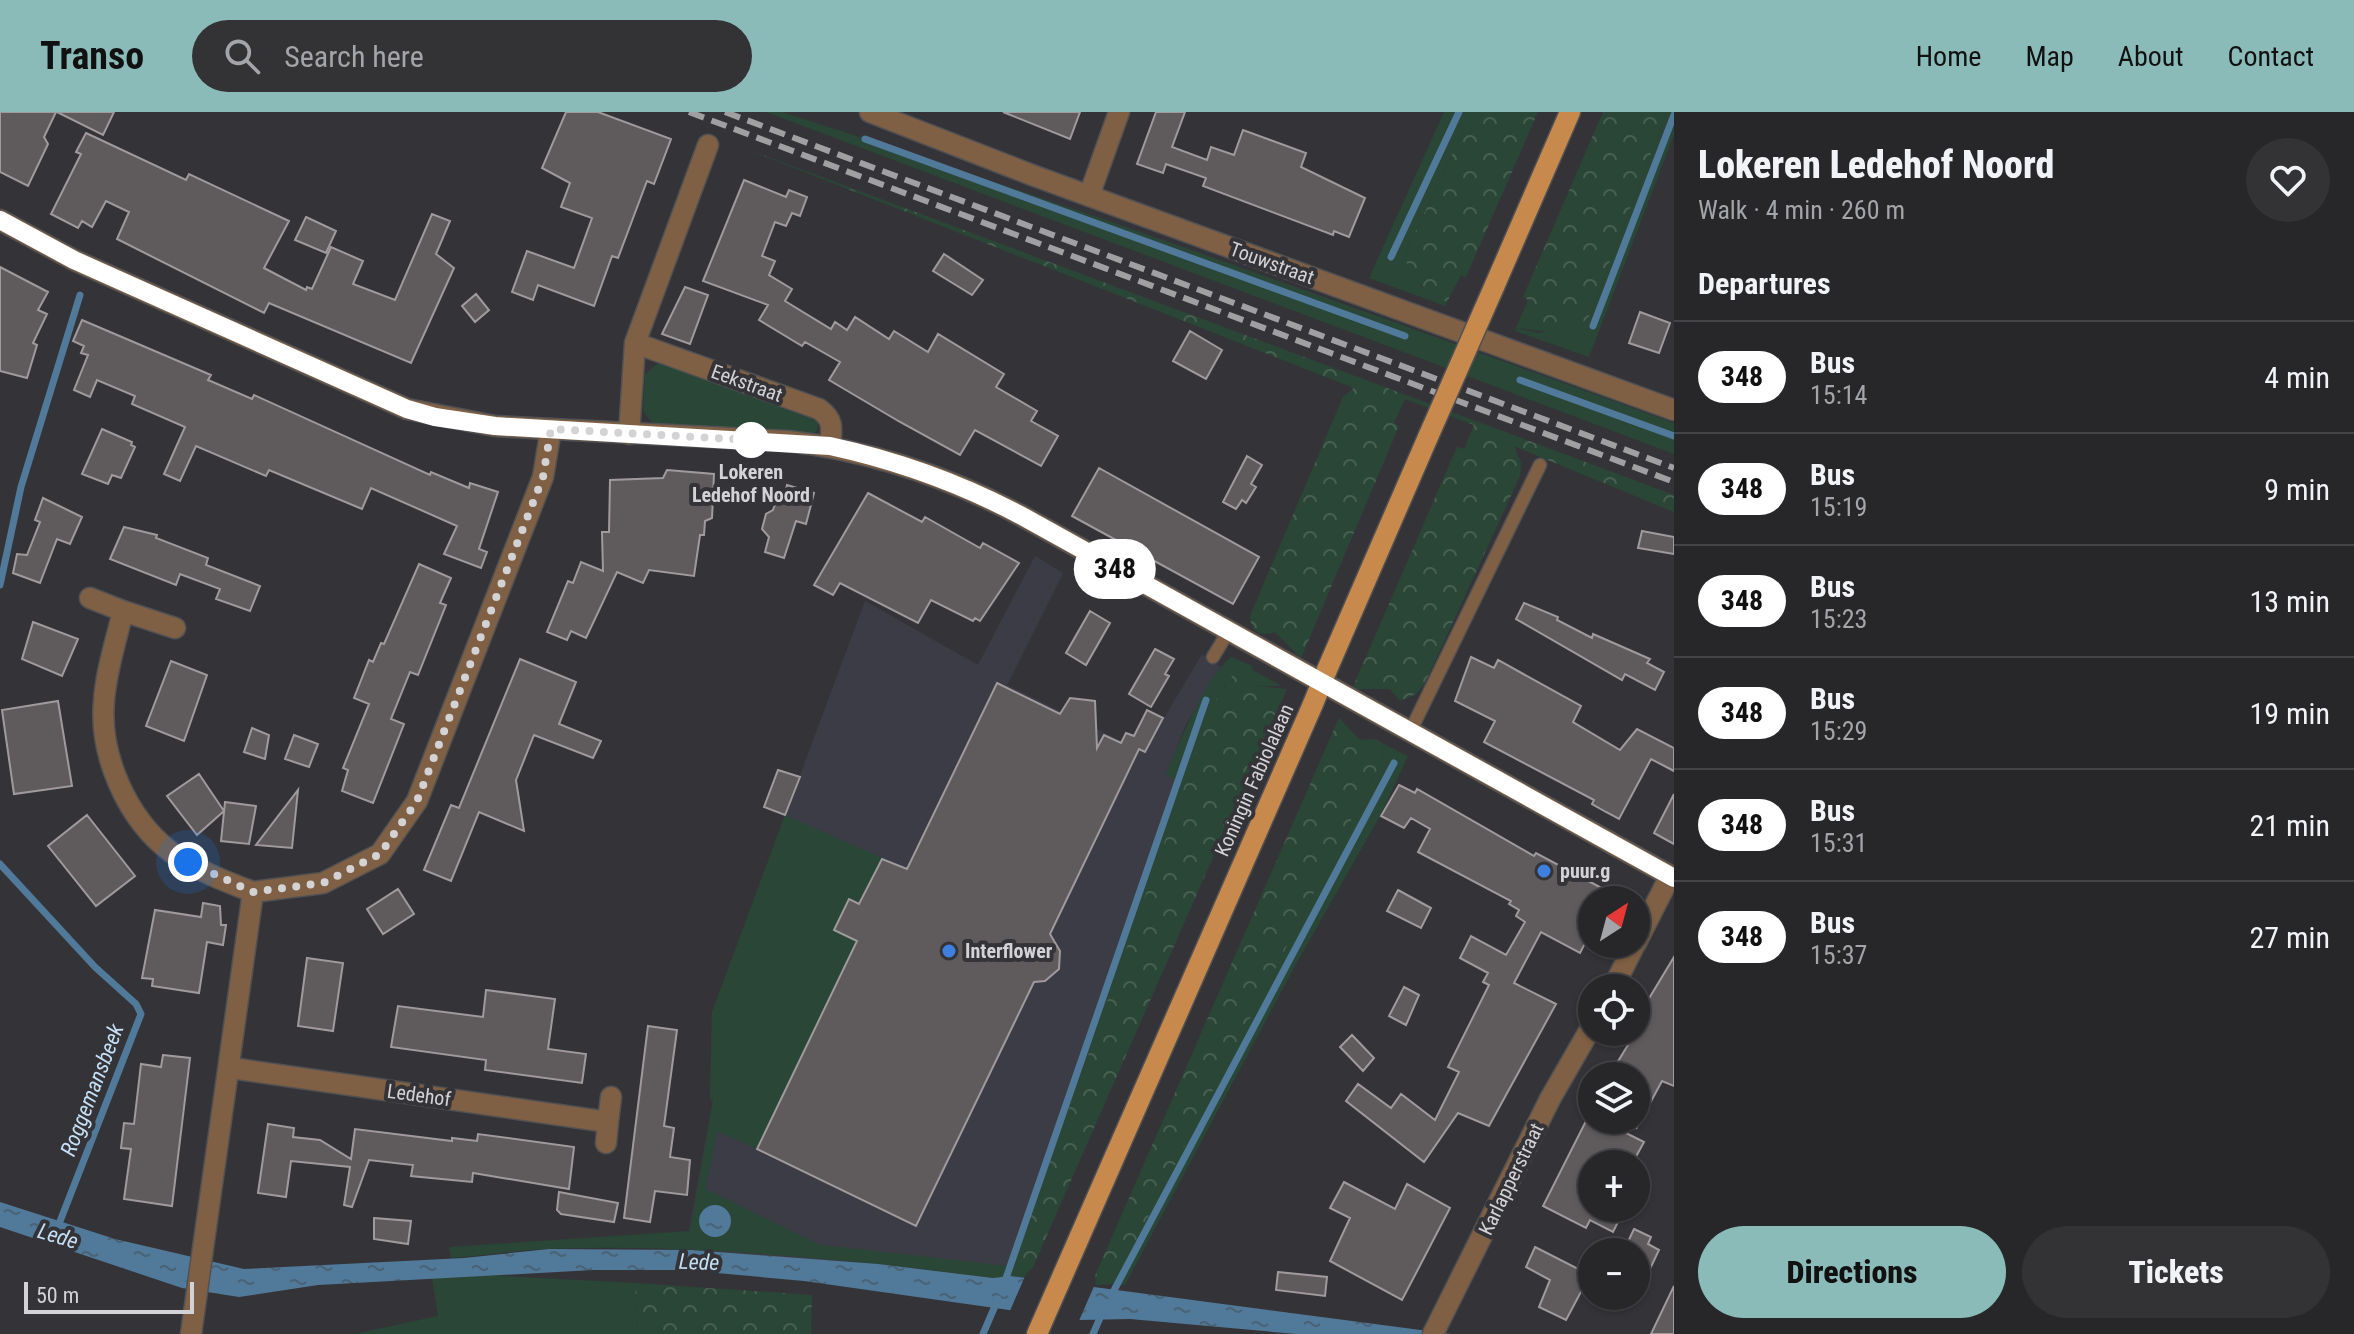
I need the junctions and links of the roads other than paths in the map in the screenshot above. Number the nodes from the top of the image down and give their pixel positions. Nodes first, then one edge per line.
1 (870, 112) edge
2 (1119, 112) edge
3 (1570, 112) edge
4 (708, 145) dead end
5 (1089, 196) junction
6 (0, 220) edge
7 (635, 343) junction
8 (1674, 410) edge
9 (551, 429) junction
10 (629, 434) junction
11 (830, 446) junction
12 (1540, 465) dead end
13 (90, 598) dead end
14 (123, 611) junction
15 (175, 628) dead end
16 (1228, 632) junction
17 (1213, 657) dead end
18 (1409, 734) junction
19 (1672, 877) edge
20 (253, 892) junction
21 (1650, 917) edge
22 (1580, 1046) edge
23 (231, 1068) junction
24 (611, 1097) dead end
25 (1039, 1329) edge
26 (1436, 1329) edge
27 (191, 1334) edge

1 - 5 street, Touwstraat
2 - 5 street
3 - 25 main road, Koningin Fabiolalaan, bridge
4 - 7 street
5 - 8 street, Touwstraat
6 - 9 street
7 - 10 street
7 - 11 street, Eekstraat
9 - 10 street
9 - 20 street
10 - 11 street
11 - 16 street
12 - 18 lane
13 - 14 street
14 - 15 street
14 - 20 street
16 - 17 lane
16 - 18 street
18 - 19 street
19 - 21 street
20 - 23 street
22 - 26 street, Karlapperstraat
23 - 24 street, Ledehof
23 - 27 street

